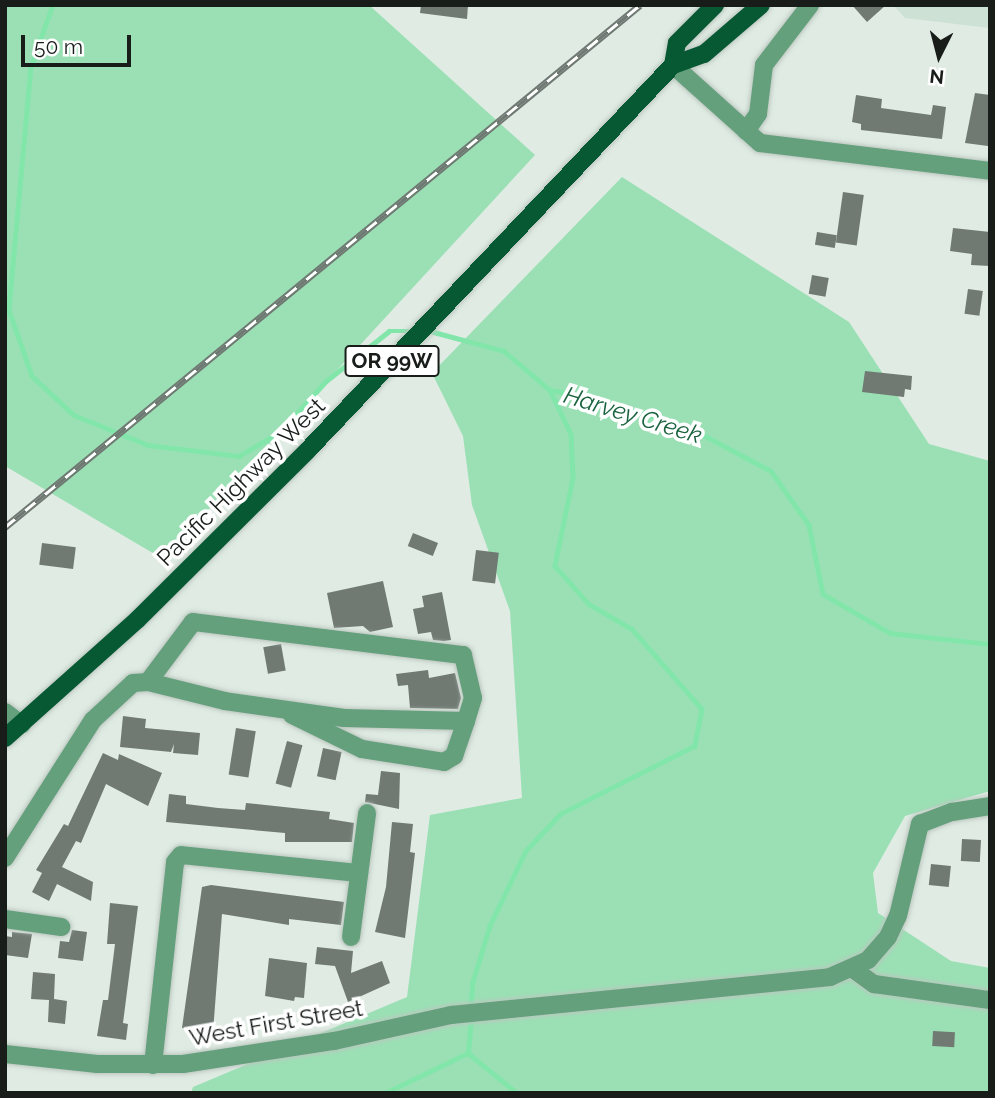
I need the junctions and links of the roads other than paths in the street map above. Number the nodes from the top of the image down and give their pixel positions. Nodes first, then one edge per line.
1 (715, 5) edge
2 (761, 5) edge
3 (810, 5) edge
4 (673, 65) junction
5 (746, 131) junction
6 (990, 171) edge
7 (148, 682) junction
8 (281, 709) junction
9 (5, 712) edge
10 (466, 721) junction
11 (22, 725) junction
12 (5, 738) edge
13 (990, 806) edge
14 (367, 813) dead end
15 (5, 859) edge
16 (359, 873) junction
17 (5, 919) edge
18 (61, 927) dead end
19 (351, 937) dead end
20 (853, 969) junction
21 (990, 1000) edge
22 (5, 1054) edge
23 (153, 1065) junction

1 - 4 main road, Pacific Highway West / OR 99W
2 - 4 main road, Pacific Highway West / OR 99W
3 - 5 street
4 - 5 street
4 - 11 main road, Pacific Highway West / OR 99W
5 - 6 street
7 - 8 street
7 - 10 street
7 - 15 street
8 - 10 street
8 - 10 street
9 - 11 street
11 - 12 main road, Pacific Highway West / OR 99W
13 - 20 street
14 - 16 street
16 - 19 street
16 - 23 street
17 - 18 street
20 - 21 street
20 - 23 street, West First Street
22 - 23 street, West First Street

